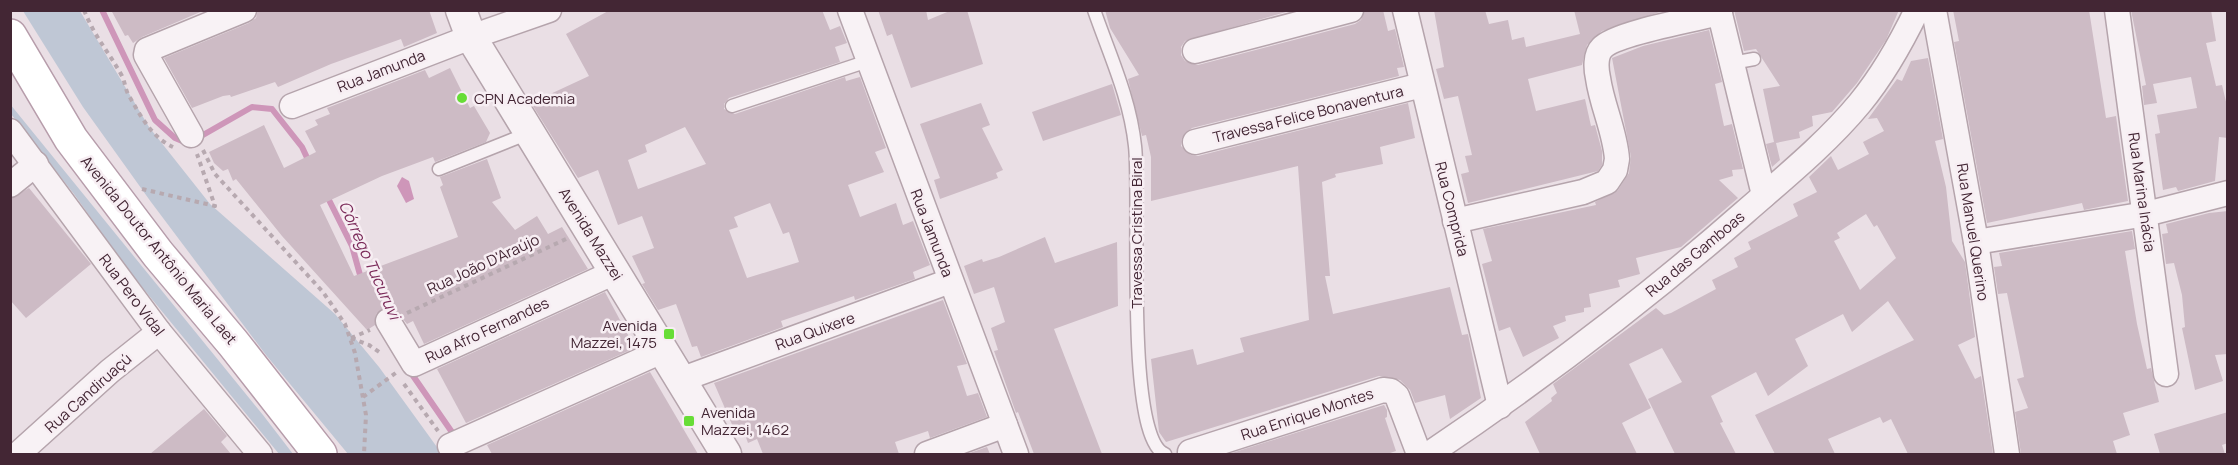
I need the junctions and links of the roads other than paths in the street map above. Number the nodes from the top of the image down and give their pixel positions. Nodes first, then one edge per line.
1 (244, 10) edge
2 (549, 10) edge
3 (850, 10) edge
4 (1094, 10) edge
5 (1351, 10) edge
6 (1405, 10) edge
7 (1917, 10) edge
8 (1935, 10) edge
9 (2117, 10) edge
10 (1719, 12) edge
11 (466, 24) edge
12 (10, 36) edge
13 (1195, 51) dead end
14 (868, 61) junction
15 (10, 77) edge
16 (1422, 85) junction
17 (292, 106) dead end
18 (732, 106) dead end
19 (10, 131) edge
20 (529, 133) junction
21 (70, 139) junction
22 (1195, 142) dead end
23 (189, 146) road end
24 (36, 164) junction
25 (439, 169) dead end
26 (10, 184) edge
27 (2228, 193) edge
28 (1764, 195) junction
29 (2146, 214) junction
30 (1455, 221) junction
31 (1976, 242) junction
32 (615, 272) junction
33 (950, 281) junction
34 (388, 321) road end
35 (159, 332) junction
36 (662, 351) junction
37 (2166, 374) dead end
38 (680, 380) junction
39 (1500, 406) junction
40 (1005, 425) junction
41 (450, 446) road end
42 (1184, 453) edge
43 (18, 454) edge
44 (260, 454) edge
45 (320, 454) edge
46 (726, 454) edge
47 (927, 454) edge
48 (1016, 454) edge
49 (1165, 454) edge
50 (1419, 454) edge
51 (1429, 454) edge
52 (2007, 454) edge

1 - 23 street
2 - 11 street, Rua Jamunda
3 - 14 street, Rua Jamunda
4 - 49 lane, Travessa Cristina Biral
5 - 13 street
6 - 16 street, Rua Comprida
7 - 28 street, Rua das Gamboas
8 - 31 street, Rua Manuel Querino
9 - 29 street, Rua Marina Inácia
10 - 28 street
10 - 30 street
11 - 17 street, Rua Jamunda
11 - 20 street, Avenida Mazzei
12 - 21 main road, Avenida Doutor Antônio Maria Laet
14 - 18 lane
14 - 33 street, Rua Jamunda
15 - 21 main road
16 - 22 street, Travessa Felice Bonaventura
16 - 30 street, Rua Comprida
19 - 24 street, Rua Pero Vidal
20 - 25 lane
20 - 32 street, Avenida Mazzei
21 - 45 main road, Avenida Doutor Antônio Maria Laet
24 - 26 street
24 - 35 street, Rua Pero Vidal
27 - 29 street
28 - 39 street, Rua das Gamboas
29 - 31 street
29 - 37 street, Rua Marina Inácia
30 - 39 street, Rua Comprida
31 - 52 street, Rua Manuel Querino
32 - 34 street, Rua Afro Fernandes
32 - 36 street, Avenida Mazzei
33 - 38 street, Rua Quixere
33 - 40 street, Rua Jamunda
35 - 43 street, Rua Candiruaçú
35 - 44 street, Rua Pero Vidal
36 - 38 street, Avenida Mazzei
36 - 41 street
38 - 46 street, Avenida Mazzei
39 - 51 street, Rua das Gamboas
40 - 47 street
40 - 48 street, Rua Jamunda
42 - 50 street, Rua Enrique Montes

